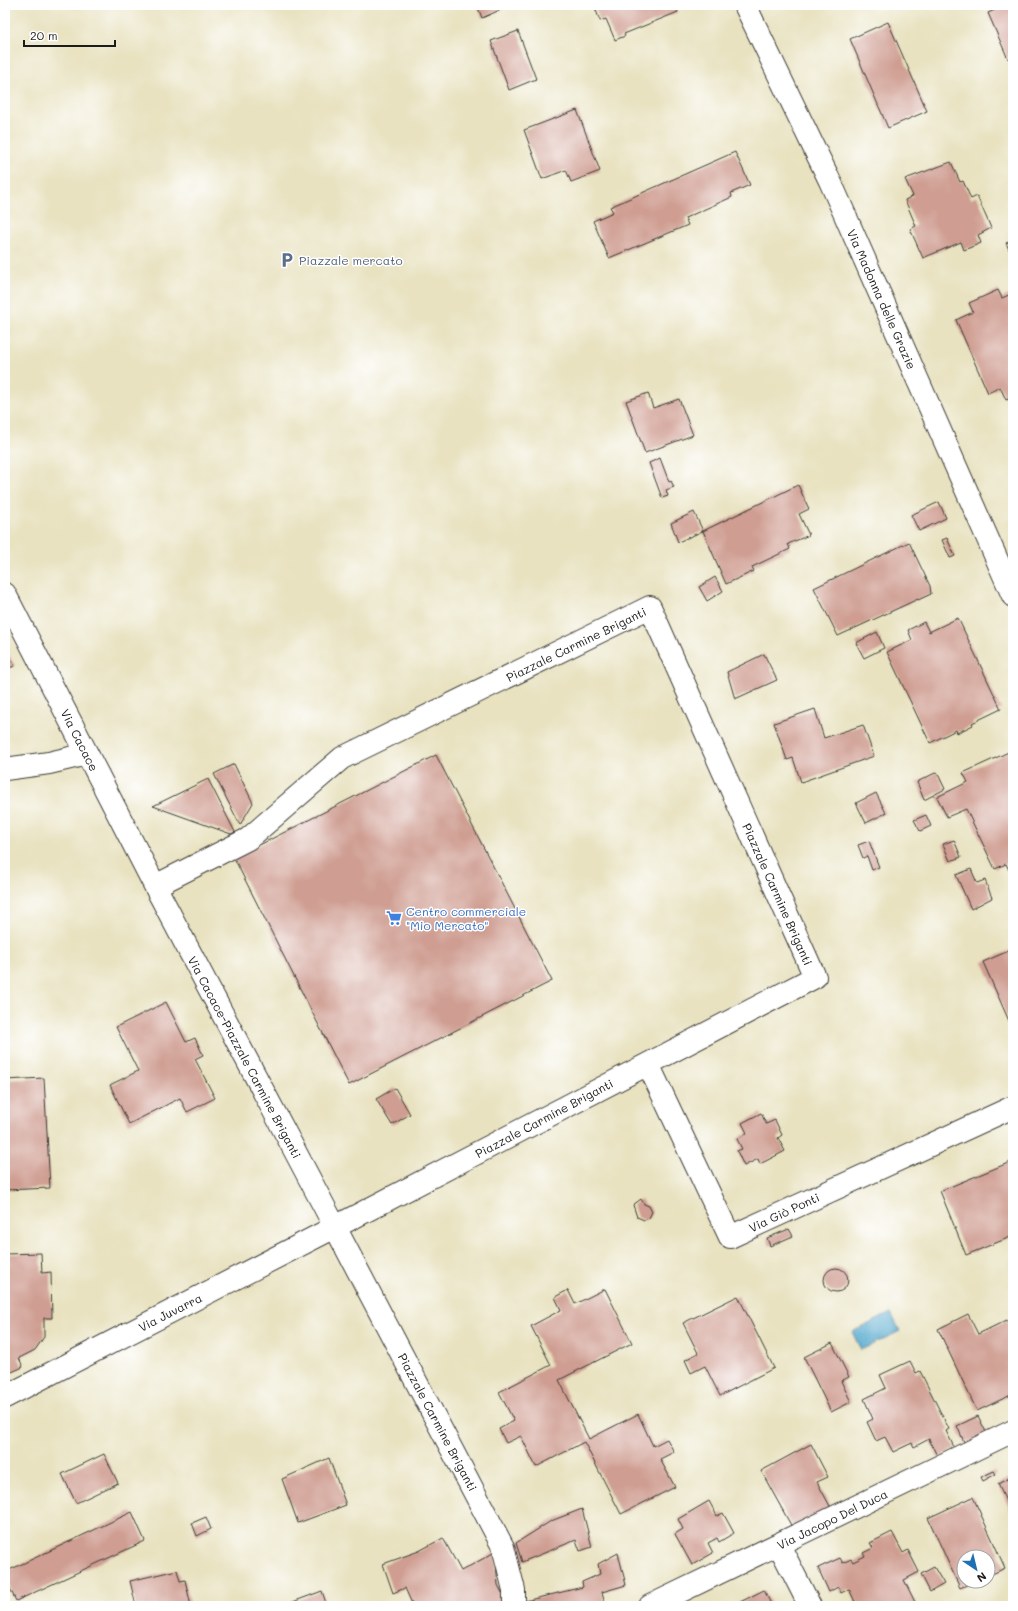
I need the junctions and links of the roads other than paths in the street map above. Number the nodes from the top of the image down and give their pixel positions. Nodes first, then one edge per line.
1 (745, 5) edge
2 (5, 594) edge
3 (1013, 596) edge
4 (87, 754) junction
5 (5, 769) edge
6 (155, 886) junction
7 (648, 1064) junction
8 (1013, 1107) edge
9 (335, 1227) junction
10 (5, 1397) edge
11 (1013, 1431) edge
12 (779, 1545) junction
13 (514, 1606) edge
14 (650, 1606) edge
15 (810, 1606) edge

1 - 3 street, Via Madonna delle Grazie
2 - 4 street, Via Cacace
4 - 5 street
4 - 6 street, Via Cacace
6 - 7 street, Piazzale Carmine Briganti
6 - 9 street, Via Cacace-Piazzale Carmine Briganti
7 - 8 street, Via Giò Ponti
7 - 9 street, Piazzale Carmine Briganti
9 - 10 street, Via Juvarra
9 - 13 street, Piazzale Carmine Briganti
11 - 12 street, Via Jacopo Del Duca
12 - 14 street, Via Jacopo Del Duca
12 - 15 street

